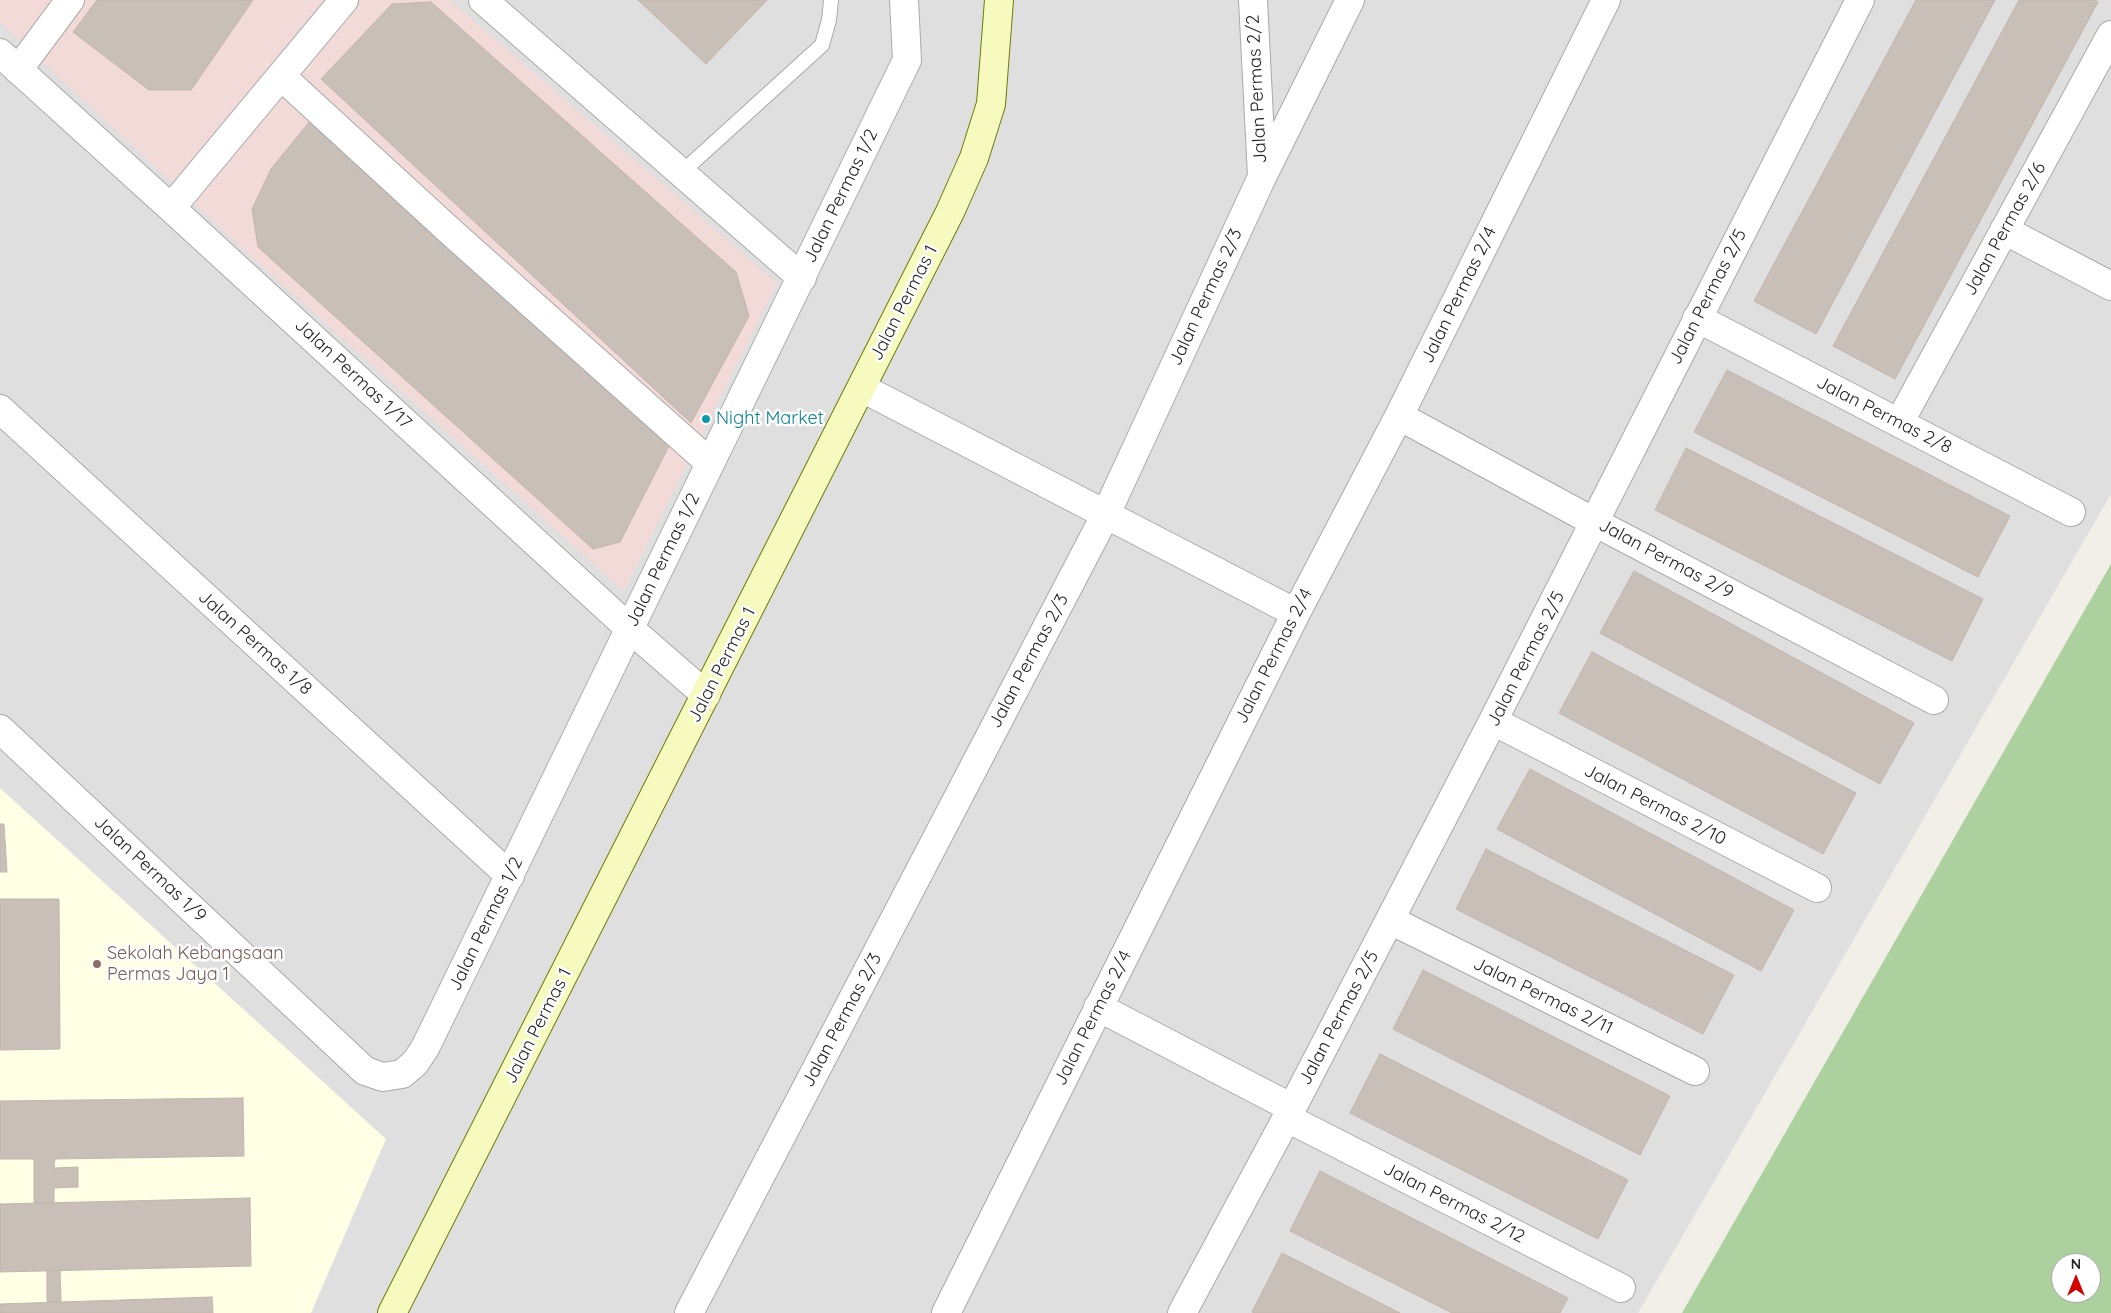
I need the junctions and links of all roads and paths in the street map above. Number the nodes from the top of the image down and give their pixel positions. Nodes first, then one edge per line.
1 (70, 0) edge
2 (344, 0) edge
3 (483, 0) edge
4 (831, 0) edge
5 (904, 0) edge
6 (999, 0) edge
7 (1253, 0) edge
8 (1350, 0) edge
9 (1606, 0) edge
10 (1860, 0) edge
11 (2111, 35) edge
12 (9, 62) edge
13 (280, 76) junction
14 (681, 173) junction
15 (1262, 177) junction
16 (171, 208) junction
17 (2004, 230) junction
18 (802, 278) junction
19 (2111, 286) edge
20 (1697, 318) junction
21 (862, 388) junction
22 (0, 409) edge
23 (1399, 416) junction
24 (1899, 423) junction
25 (710, 463) junction
26 (2071, 512) dead end
27 (1106, 514) junction
28 (1596, 523) junction
29 (1296, 613) junction
30 (629, 628) junction
31 (706, 695) junction
32 (1934, 700) dead end
33 (1493, 722) junction
34 (0, 729) edge
35 (510, 876) junction
36 (1817, 888) dead end
37 (1390, 920) junction
38 (1098, 1008) junction
39 (365, 1071) joint
40 (1695, 1071) dead end
41 (1289, 1113) junction
42 (1621, 1288) dead end
43 (392, 1313) edge
44 (689, 1313) edge
45 (946, 1313) edge
46 (1182, 1313) edge

1 - 12 street
2 - 13 street
3 - 14 street
4 - 14 lane
5 - 18 street, Jalan Permas 1/2
6 - 21 street, Jalan Permas 1
7 - 15 street, Jalan Permas 2/2
8 - 15 street, Jalan Permas 2/3
9 - 23 street, Jalan Permas 2/4
10 - 20 street, Jalan Permas 2/5
11 - 17 street, Jalan Permas 2/6
12 - 16 street, Jalan Permas 1/17
13 - 16 street
13 - 25 street
14 - 18 street
15 - 27 street, Jalan Permas 2/3
16 - 30 street, Jalan Permas 1/17
17 - 19 street
17 - 24 street, Jalan Permas 2/6
18 - 25 street, Jalan Permas 1/2
20 - 24 street, Jalan Permas 2/8
20 - 28 street, Jalan Permas 2/5
21 - 27 street
21 - 31 street, Jalan Permas 1
22 - 35 street, Jalan Permas 1/8
23 - 28 street, Jalan Permas 2/9
23 - 29 street, Jalan Permas 2/4
24 - 26 street, Jalan Permas 2/8
25 - 30 street, Jalan Permas 1/2
27 - 29 street
27 - 44 street, Jalan Permas 2/3
28 - 32 street, Jalan Permas 2/9
28 - 33 street, Jalan Permas 2/5
29 - 38 street, Jalan Permas 2/4
30 - 31 street, Jalan Permas 1/17
30 - 35 street, Jalan Permas 1/2
31 - 43 street, Jalan Permas 1
33 - 36 street, Jalan Permas 2/10
33 - 37 street, Jalan Permas 2/5
34 - 39 street, Jalan Permas 1/9
35 - 39 street, Jalan Permas 1/2
37 - 40 street, Jalan Permas 2/11
37 - 41 street, Jalan Permas 2/5
38 - 41 street, Jalan Permas 2/12
38 - 45 street, Jalan Permas 2/4
41 - 42 street, Jalan Permas 2/12
41 - 46 street, Jalan Permas 2/5

